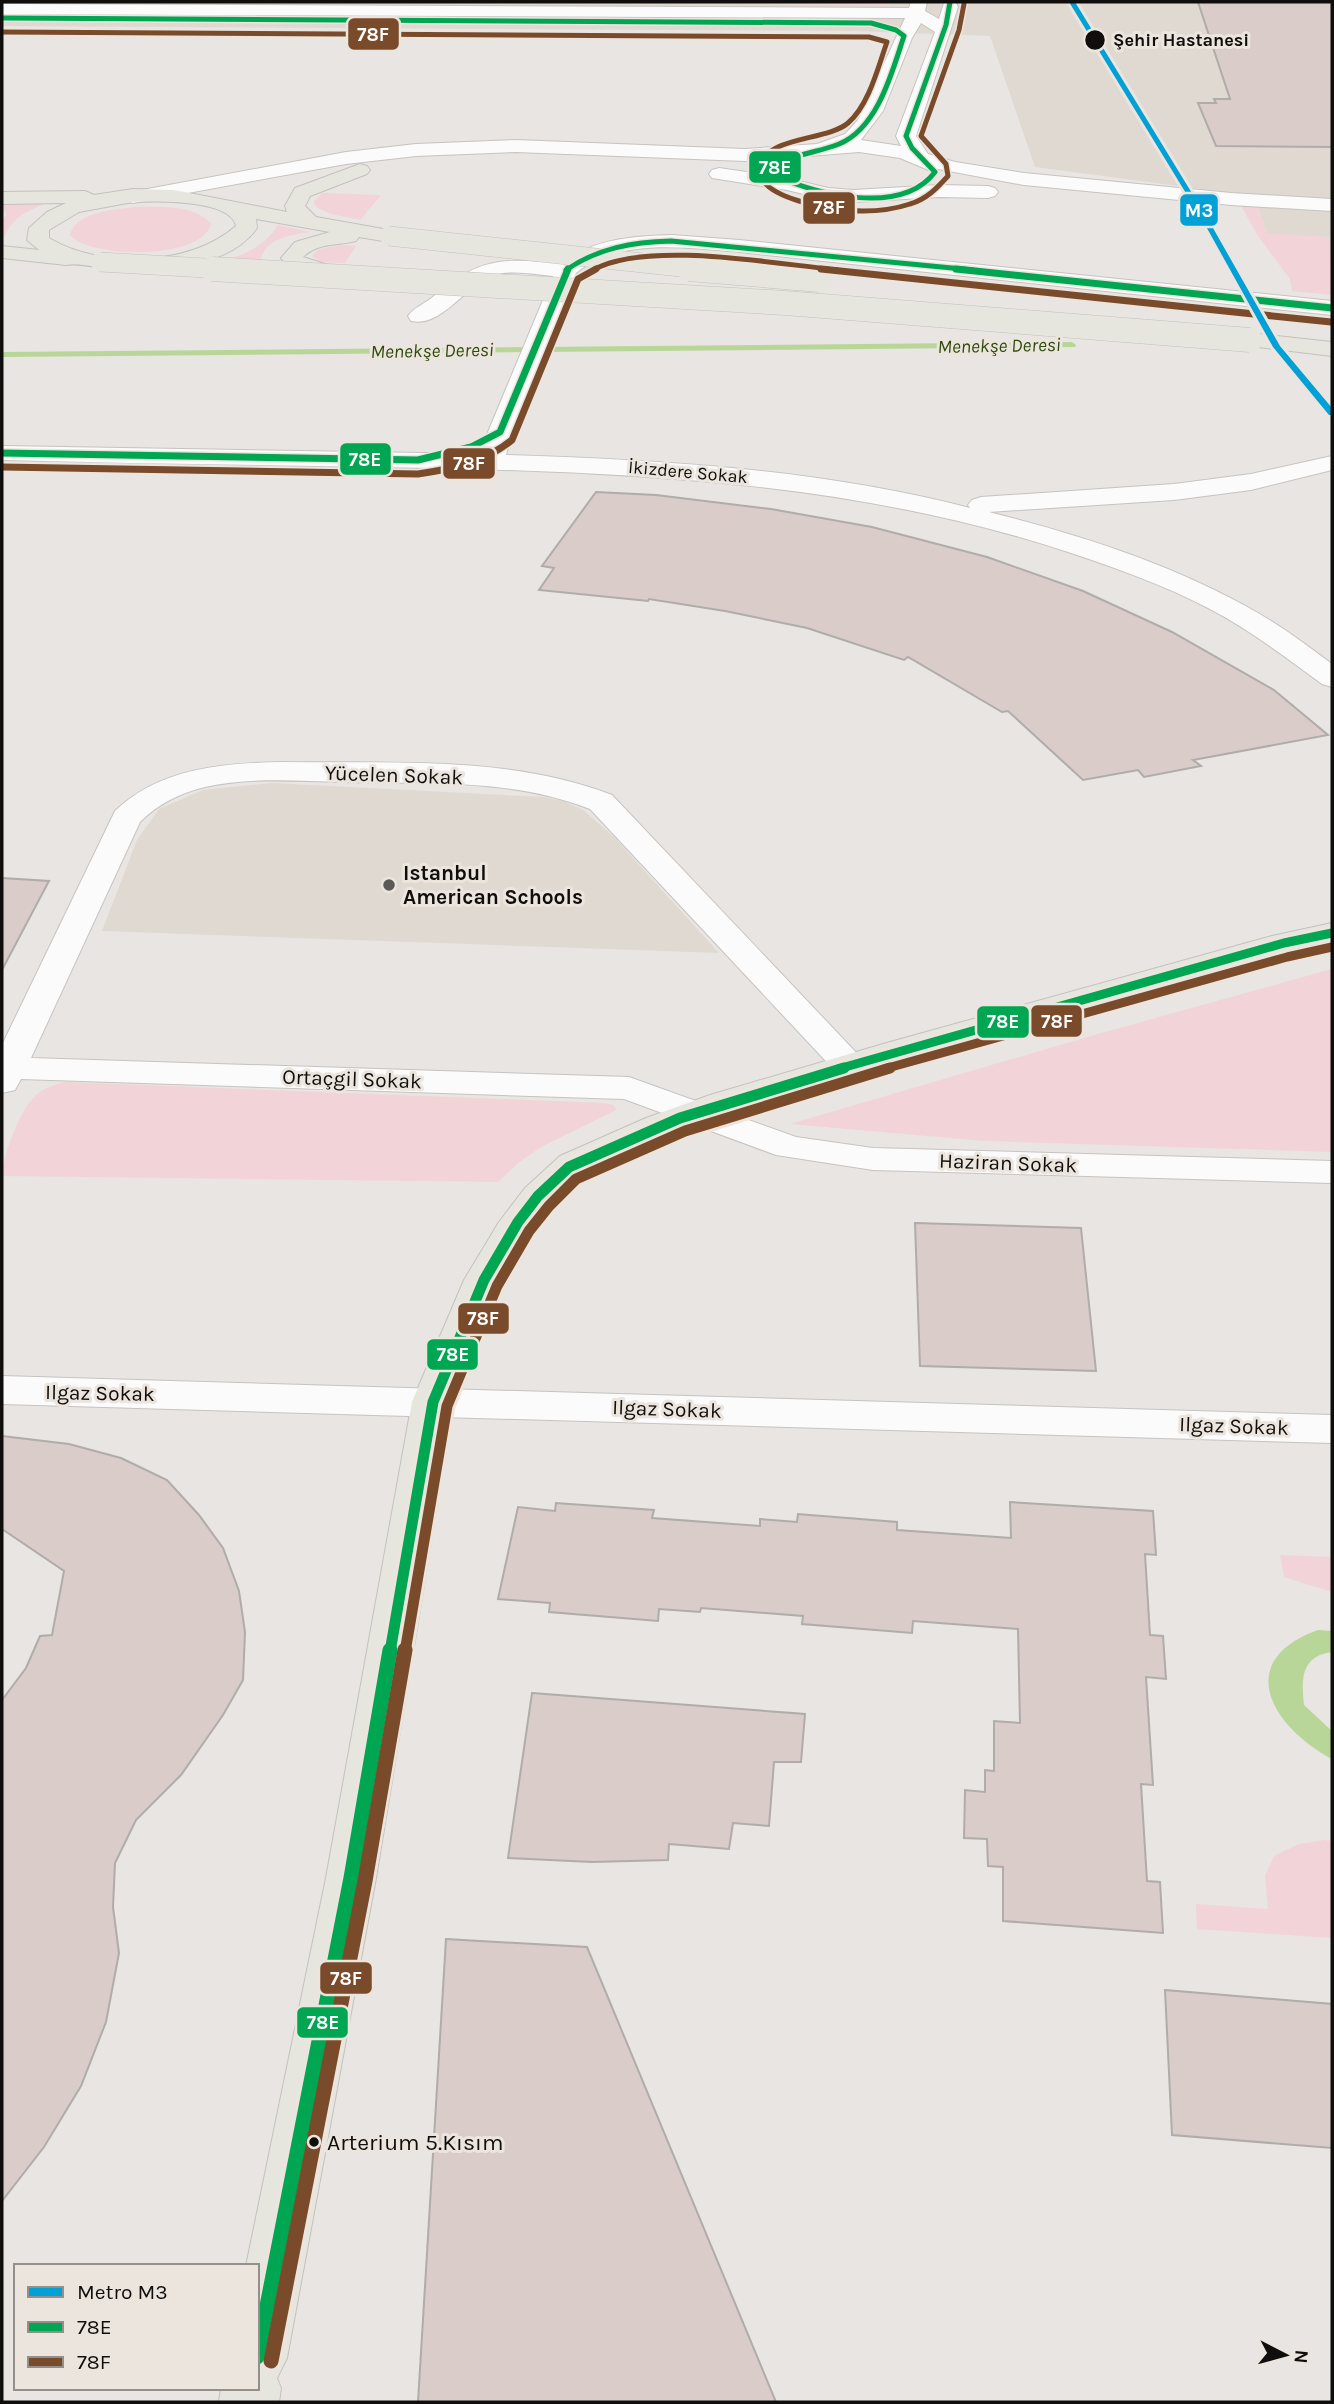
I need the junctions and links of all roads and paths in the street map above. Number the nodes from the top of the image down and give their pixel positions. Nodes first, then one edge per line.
1 (950, 2) edge
2 (918, 8) edge
3 (2, 9) edge
4 (53, 14) junction
5 (2, 18) edge
6 (943, 29) junction
7 (904, 36) junction
8 (867, 119) junction
9 (816, 149) junction
10 (630, 151) junction
11 (918, 157) junction
12 (360, 170) junction
13 (787, 184) junction
14 (903, 192) junction
15 (133, 197) junction
16 (2, 198) edge
17 (1332, 205) edge
18 (233, 209) junction
19 (1275, 209) junction
20 (1332, 218) edge
21 (309, 222) junction
22 (389, 236) junction
23 (2, 252) edge
24 (100, 262) junction
25 (566, 270) junction
26 (342, 277) junction
27 (1332, 308) edge
28 (419, 316) dead end
29 (1250, 332) junction
30 (1332, 332) edge
31 (1332, 349) edge
32 (503, 426) junction
33 (2, 453) edge
34 (418, 460) junction
35 (492, 462) junction
36 (1332, 463) edge
37 (577, 464) junction
38 (936, 506) junction
39 (1332, 678) edge
40 (1332, 933) edge
41 (849, 1064) junction
42 (5, 1075) edge
43 (692, 1112) junction
44 (1332, 1172) edge
45 (2, 1391) edge
46 (433, 1402) junction
47 (1332, 1429) edge
48 (259, 2348) edge

1 - 6 street
2 - 4 street
2 - 6 street
2 - 7 street
3 - 4 street
4 - 5 street
4 - 7 street
6 - 11 street
7 - 8 street
8 - 9 street
8 - 10 street
9 - 10 street
9 - 11 street
9 - 13 street
10 - 15 street
11 - 14 street
11 - 19 street
12 - 13 street
12 - 18 street
12 - 21 main road
13 - 14 street
14 - 19 street
15 - 16 main road
15 - 18 main road
15 - 24 main road
17 - 19 street
18 - 21 main road
18 - 24 main road, bridge
19 - 20 street
21 - 22 main road
22 - 26 main road, bridge
22 - 29 main road, bridge
23 - 24 main road
24 - 26 main road, bridge
25 - 27 street
25 - 28 street
25 - 32 street
26 - 29 main road, bridge
29 - 30 main road
29 - 31 main road
32 - 34 street
32 - 35 street
32 - 37 street
33 - 34 street, İkizdere Sokak
34 - 35 street, İkizdere Sokak
35 - 37 street, İkizdere Sokak
36 - 38 street
37 - 38 street, İkizdere Sokak
38 - 39 street, İkizdere Sokak
40 - 41 main road
41 - 42 street, Yücelen Sokak
41 - 43 main road
42 - 43 street, Ortaçgil Sokak
43 - 44 street, Haziran Sokak
43 - 46 main road
45 - 46 street, Ilgaz Sokak
46 - 47 street, Ilgaz Sokak
46 - 48 main road

